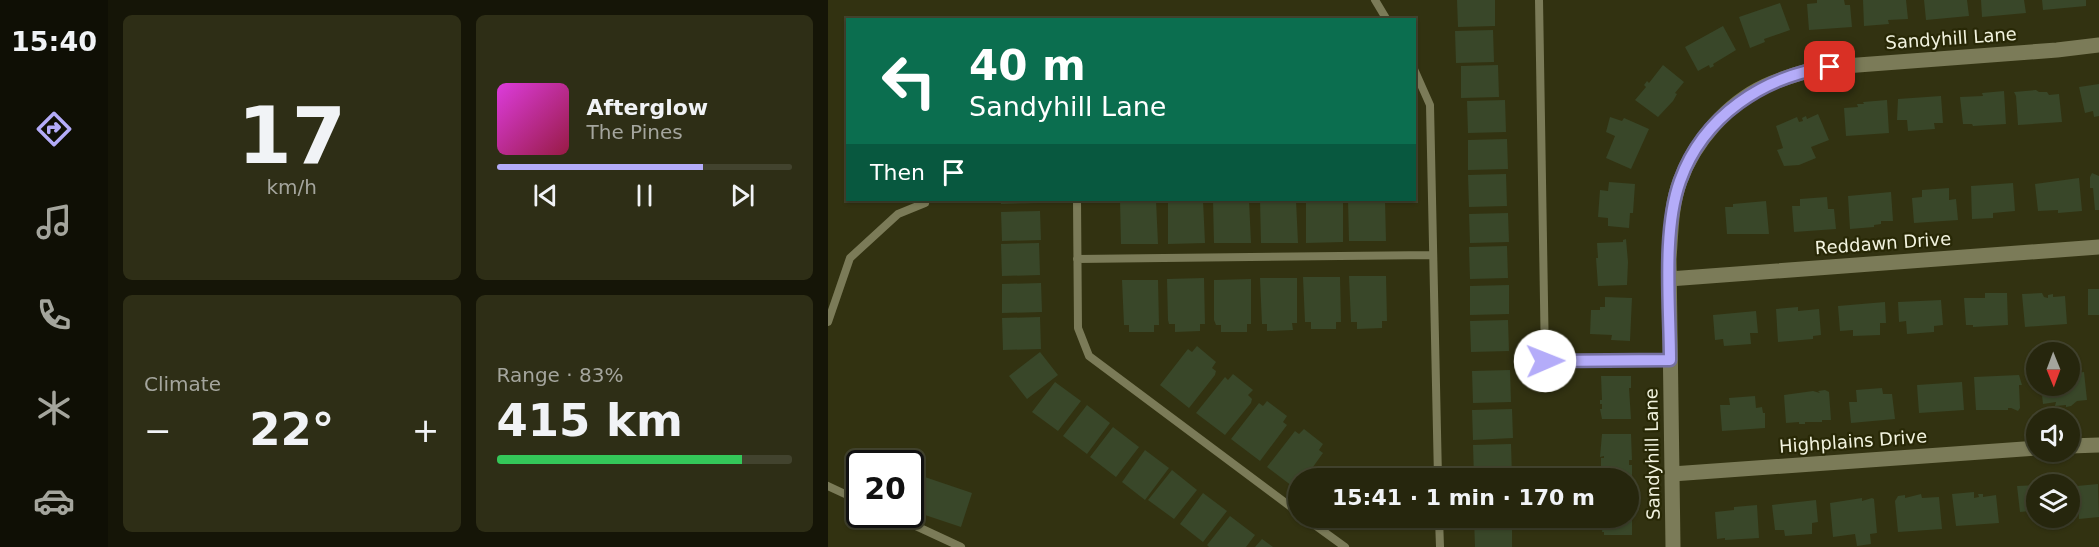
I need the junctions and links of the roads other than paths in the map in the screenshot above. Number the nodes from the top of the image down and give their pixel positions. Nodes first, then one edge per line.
1 (1375, 0) edge
2 (1539, 0) edge
3 (1386, 18) edge
4 (2099, 45) edge
5 (1418, 84) edge
6 (1077, 201) edge
7 (925, 203) dead end
8 (2099, 247) edge
9 (1433, 255) junction
10 (1077, 259) junction
11 (1670, 279) junction
12 (828, 322) edge
13 (1670, 360) junction
14 (2099, 445) edge
15 (2080, 446) edge
16 (2026, 449) edge
17 (1438, 468) edge
18 (1672, 474) junction
19 (828, 486) edge
20 (846, 494) edge
21 (1288, 505) edge
22 (920, 528) edge
23 (1319, 528) edge
24 (1439, 528) edge
25 (961, 547) edge
26 (1345, 547) edge
27 (1440, 547) edge
28 (1673, 547) edge

1 - 3 lane
2 - 13 lane
4 - 11 street, Sandyhill Lane
5 - 9 lane
6 - 10 lane
7 - 12 lane
8 - 11 street, Reddawn Drive
9 - 10 lane
9 - 17 lane
10 - 21 lane
11 - 13 street, Sandyhill Lane
13 - 18 street, Sandyhill Lane
14 - 15 street
16 - 18 street, Highplains Drive
18 - 28 street, Sandyhill Lane
19 - 20 lane
22 - 25 lane
23 - 26 lane
24 - 27 lane

